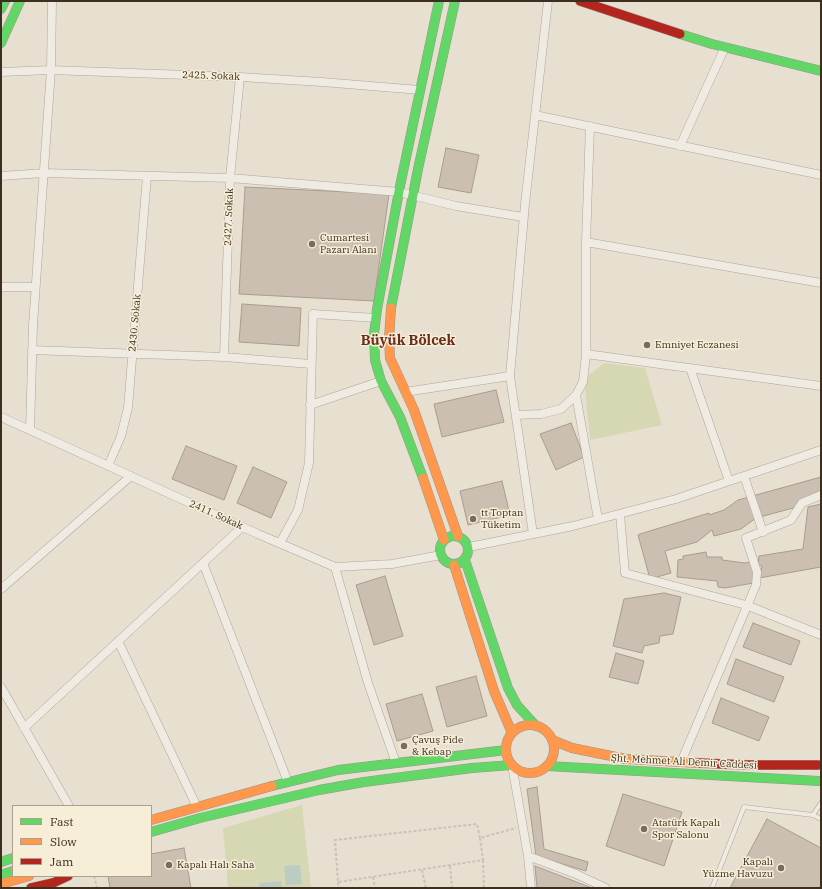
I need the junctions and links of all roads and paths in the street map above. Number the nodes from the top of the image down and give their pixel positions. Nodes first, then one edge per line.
1 (5, 1) edge
2 (20, 1) edge
3 (52, 1) edge
4 (439, 1) edge
5 (455, 1) edge
6 (548, 1) edge
7 (580, 1) edge
8 (1, 9) edge
9 (1, 43) edge
10 (725, 47) junction
11 (51, 70) junction
12 (821, 70) edge
13 (1, 72) edge
14 (240, 77) junction
15 (420, 90) junction
16 (535, 114) junction
17 (590, 126) junction
18 (680, 146) junction
19 (44, 173) junction
20 (821, 175) edge
21 (1, 176) edge
22 (147, 176) junction
23 (230, 178) junction
24 (399, 192) junction
25 (413, 196) junction
26 (524, 216) junction
27 (586, 242) junction
28 (821, 283) edge
29 (1, 286) edge
30 (35, 287) junction
31 (376, 318) junction
32 (32, 350) junction
33 (132, 354) junction
34 (586, 354) junction
35 (224, 357) junction
36 (310, 364) junction
37 (690, 368) junction
38 (510, 376) junction
39 (382, 381) junction
40 (821, 386) edge
41 (405, 392) junction
42 (576, 395) junction
43 (310, 406) junction
44 (516, 415) junction
45 (1, 417) edge
46 (30, 430) junction
47 (821, 450) edge
48 (108, 466) junction
49 (131, 476) junction
50 (744, 476) junction
51 (729, 481) junction
52 (821, 495) edge
53 (620, 514) junction
54 (598, 519) junction
55 (242, 527) junction
56 (763, 532) junction
57 (533, 534) junction
58 (458, 536) junction
59 (444, 540) junction
60 (280, 543) junction
61 (469, 547) junction
62 (441, 555) junction
63 (465, 560) junction
64 (203, 563) junction
65 (454, 565) junction
66 (335, 567) junction
67 (1, 589) edge
68 (746, 605) junction
69 (821, 635) edge
70 (118, 641) junction
71 (1, 687) edge
72 (536, 726) junction
73 (24, 728) junction
74 (512, 733) junction
75 (552, 740) junction
76 (506, 750) junction
77 (681, 762) junction
78 (396, 763) junction
79 (820, 764) edge
80 (512, 765) junction
81 (547, 766) junction
82 (288, 782) junction
83 (820, 782) edge
84 (821, 803) edge
85 (68, 805) edge
86 (197, 807) junction
87 (813, 816) junction
88 (821, 819) edge
89 (152, 820) edge
90 (522, 826) junction
91 (152, 832) edge
92 (480, 838) junction
93 (528, 856) junction
94 (12, 858) edge
95 (483, 860) junction
96 (1, 862) edge
97 (450, 866) junction
98 (422, 870) junction
99 (12, 871) edge
100 (1, 875) edge
101 (26, 877) edge
102 (66, 877) edge
103 (94, 877) edge
104 (373, 877) junction
105 (338, 882) junction
106 (1, 884) edge
107 (31, 888) edge
108 (97, 888) edge
109 (340, 888) edge
110 (375, 888) edge
111 (426, 888) edge
112 (452, 888) edge
113 (484, 888) edge
114 (531, 888) edge
115 (606, 888) edge
116 (712, 888) edge

1 - 8 main road
2 - 9 main road
3 - 11 street
4 - 15 main road
5 - 25 main road
6 - 16 street
7 - 10 main road
10 - 12 main road
10 - 18 street
11 - 13 street, 2425. Sokak
11 - 14 street, 2425. Sokak
11 - 19 street
14 - 15 street, 2425. Sokak
14 - 23 street, 2427. Sokak
15 - 24 main road
16 - 17 street
16 - 26 street
17 - 18 street
17 - 27 street
18 - 20 street
19 - 21 street
19 - 22 street
19 - 30 street
22 - 23 street
22 - 33 street, 2430. Sokak
23 - 24 street
23 - 35 street, 2427. Sokak
24 - 25 street
24 - 31 main road
25 - 26 street
25 - 41 main road
26 - 38 street
27 - 28 street
27 - 34 street
29 - 30 street
30 - 32 street
31 - 36 street
31 - 39 main road
32 - 33 street
32 - 46 street
33 - 35 street
33 - 48 street, 2430. Sokak
34 - 37 street
34 - 42 street
35 - 36 street
36 - 43 street
37 - 40 street
37 - 51 street
38 - 41 street
38 - 44 street
39 - 43 street
39 - 59 main road
41 - 58 main road
42 - 44 street
42 - 54 street
43 - 60 street
44 - 57 street
45 - 46 street, 2411. Sokak
46 - 48 street, 2411. Sokak
47 - 50 street
48 - 49 street, 2411. Sokak
49 - 55 street, 2411. Sokak
49 - 67 street
50 - 51 street
50 - 56 street
51 - 53 street
52 - 56 street
53 - 54 street
53 - 68 street
54 - 57 street
55 - 60 street, 2411. Sokak
55 - 64 street
56 - 68 street
57 - 61 street
58 - 59 main road
58 - 61 main road
59 - 62 main road
60 - 66 street, 2411. Sokak
61 - 63 main road
62 - 65 main road
62 - 66 street, 2411. Sokak
63 - 65 main road
63 - 72 main road
64 - 70 street
64 - 82 street
65 - 74 main road
66 - 78 street
68 - 69 street
68 - 77 street
70 - 73 street
70 - 86 street
71 - 73 street
72 - 74 main road
72 - 75 main road
73 - 85 street
74 - 76 main road
75 - 77 main road, Şht. Mehmet Ali Demir Caddesi
75 - 81 main road
76 - 78 main road
76 - 80 main road
77 - 79 main road, Şht. Mehmet Ali Demir Caddesi
78 - 82 main road
79 - 83 main road
80 - 81 main road
80 - 90 street
80 - 91 main road
81 - 83 main road, Şht. Mehmet Ali Demir Caddesi
82 - 86 main road
84 - 87 lane
86 - 89 main road
87 - 88 lane
87 - 116 lane
90 - 92 path
90 - 93 street
92 - 95 path
92 - 105 path
93 - 114 street
93 - 115 street
94 - 96 main road
95 - 97 path
95 - 113 path
97 - 98 path
97 - 112 path
98 - 104 path
98 - 111 path
99 - 100 main road
101 - 106 main road
102 - 107 main road
103 - 108 path
104 - 105 path
104 - 110 path
105 - 109 path

